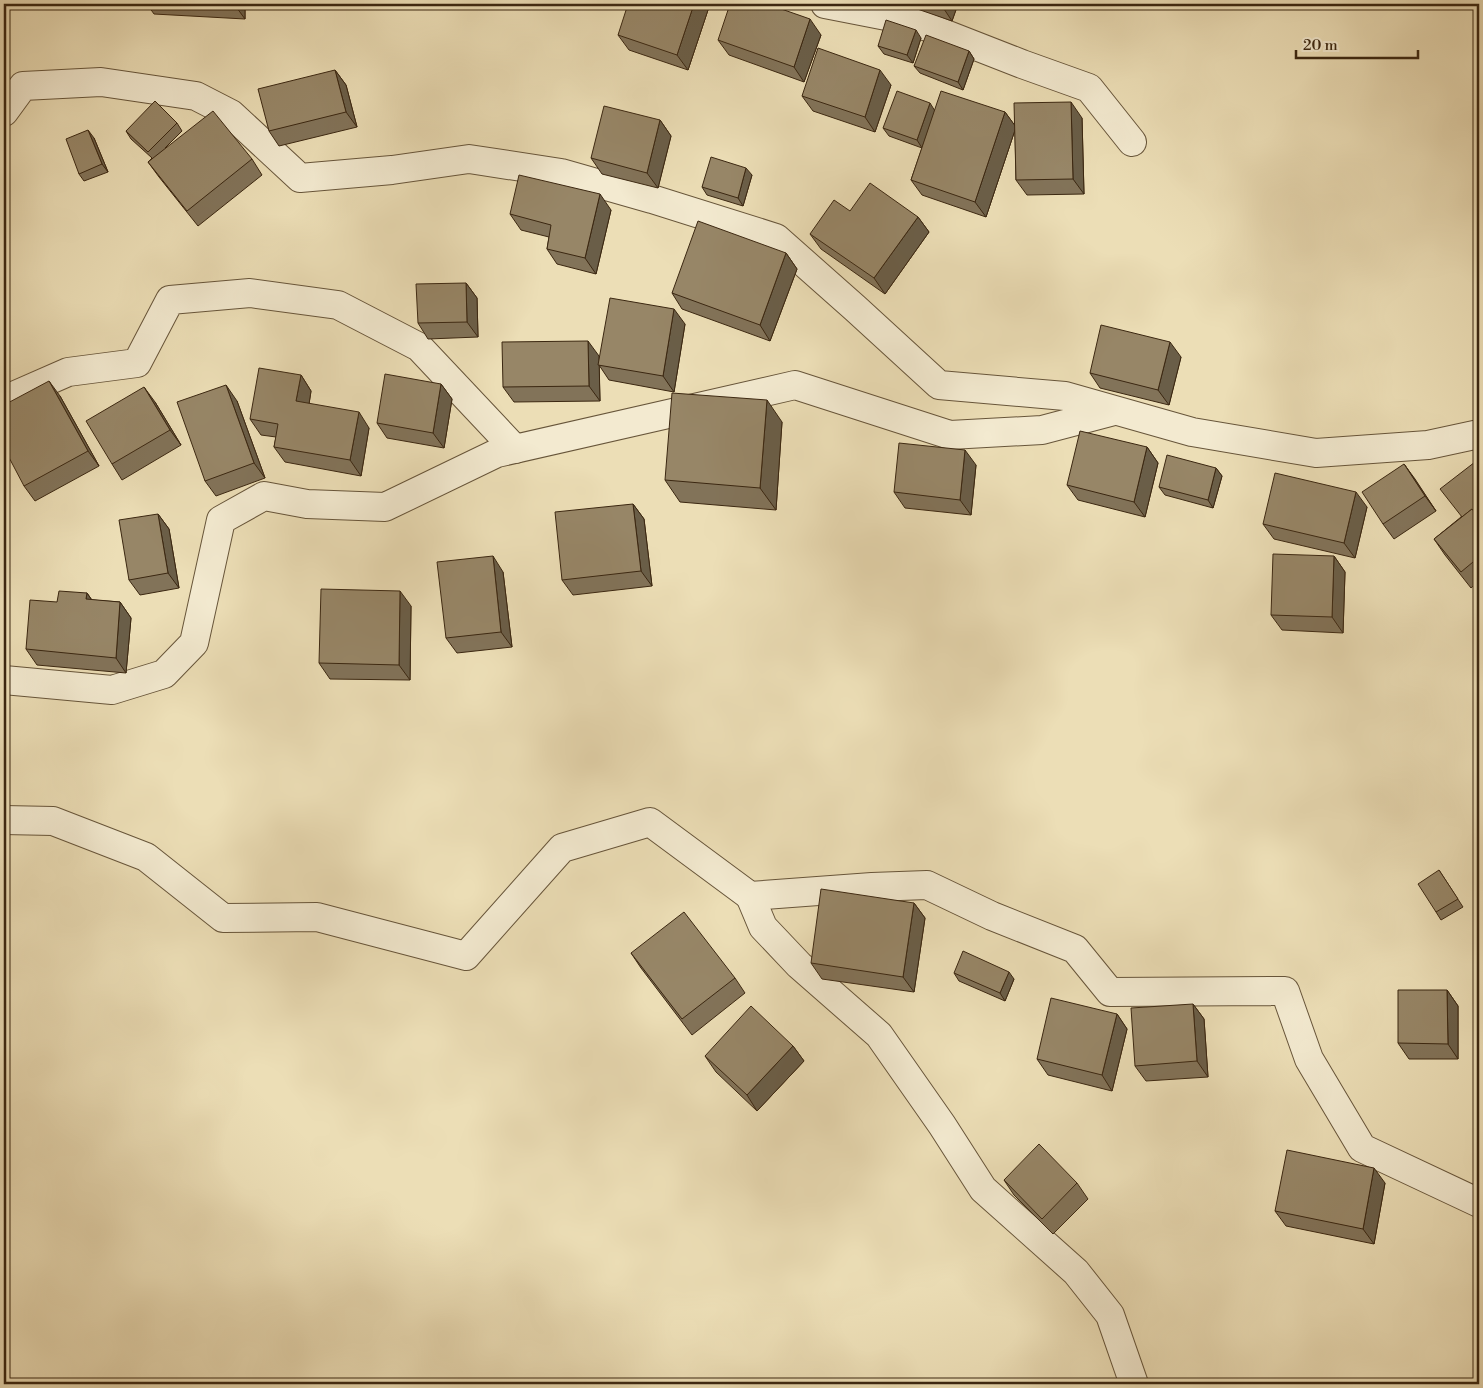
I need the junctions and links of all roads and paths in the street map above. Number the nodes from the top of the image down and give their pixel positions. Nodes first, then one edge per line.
1 (825, 4) edge
2 (4, 112) edge
3 (1132, 142) dead end
4 (4, 400) edge
5 (1116, 410) junction
6 (1479, 434) edge
7 (515, 449) junction
8 (4, 680) edge
9 (4, 820) edge
10 (750, 896) junction
11 (1479, 1202) edge
12 (1134, 1384) edge

1 - 3 street
2 - 5 street
4 - 7 street
5 - 6 street
5 - 7 street
7 - 8 street
9 - 10 street
10 - 11 street
10 - 12 street

